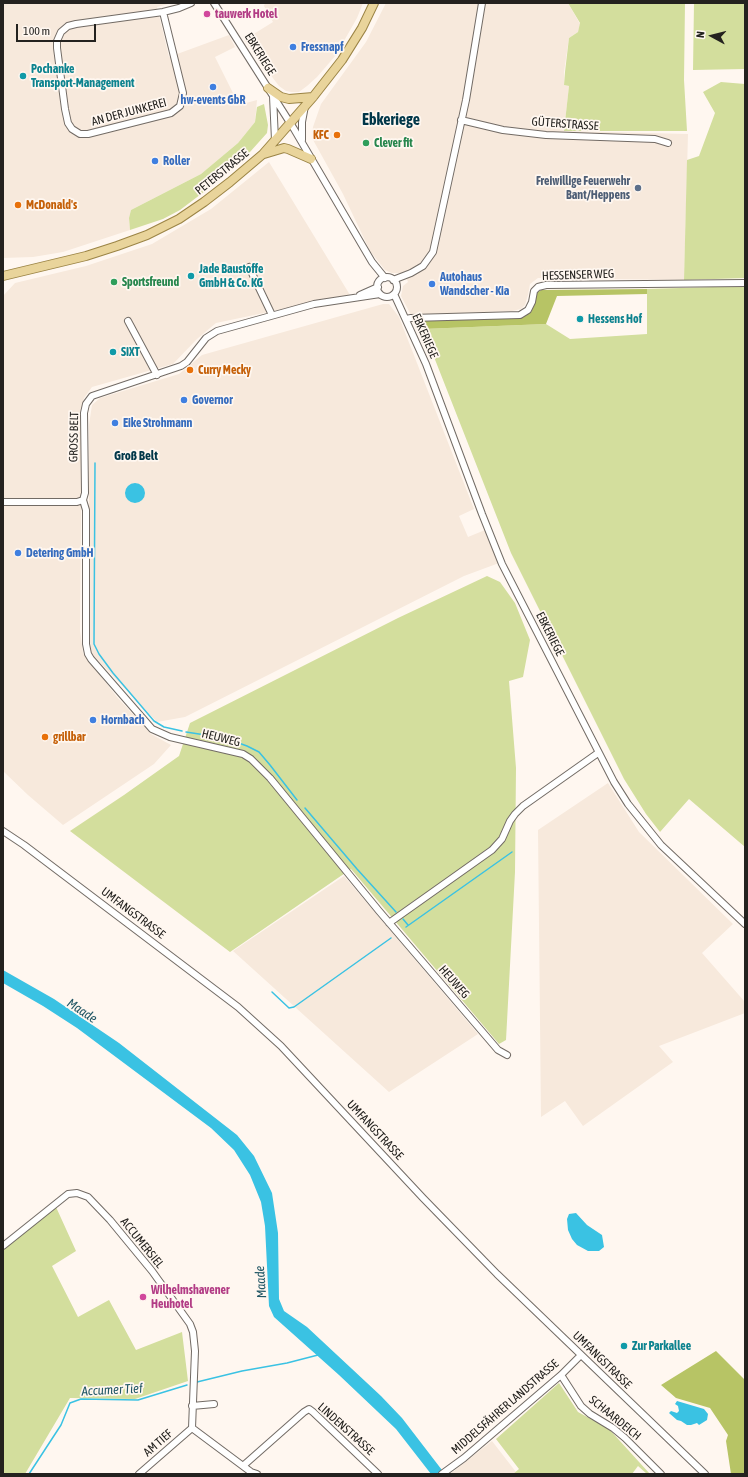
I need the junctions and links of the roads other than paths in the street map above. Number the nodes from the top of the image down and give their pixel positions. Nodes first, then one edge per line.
1 (191, 3) edge
2 (214, 3) edge
3 (374, 3) edge
4 (482, 3) edge
5 (164, 12) junction
6 (271, 91) junction
7 (313, 97) junction
8 (305, 106) junction
9 (462, 120) junction
10 (290, 123) junction
11 (275, 140) junction
12 (302, 142) junction
13 (668, 143) dead end
14 (263, 154) junction
15 (311, 159) junction
16 (249, 267) dead end
17 (5, 273) edge
18 (411, 273) junction
19 (393, 280) junction
20 (3, 282) edge
21 (381, 282) junction
22 (745, 283) edge
23 (397, 286) junction
24 (380, 294) junction
25 (394, 294) junction
26 (388, 297) junction
27 (354, 298) junction
28 (402, 312) junction
29 (272, 315) junction
30 (406, 319) junction
31 (128, 321) dead end
32 (157, 375) junction
33 (82, 500) junction
34 (3, 502) edge
35 (598, 753) junction
36 (3, 831) edge
37 (389, 923) junction
38 (745, 924) edge
39 (507, 1055) dead end
40 (3, 1246) edge
41 (581, 1355) junction
42 (561, 1375) junction
43 (214, 1404) dead end
44 (192, 1406) junction
45 (192, 1428) junction
46 (244, 1466) junction
47 (444, 1472) edge
48 (139, 1474) edge
49 (257, 1474) edge
50 (378, 1474) edge
51 (661, 1474) edge
52 (705, 1474) edge

1 - 5 street, AN DER JUNKEREI
2 - 6 street, EBKERIEGE
3 - 7 main road, PETERSTRASSE
4 - 9 street
5 - 5 street, AN DER JUNKEREI
6 - 7 main road
6 - 10 street, EBKERIEGE
6 - 11 street
7 - 8 main road, PETERSTRASSE
8 - 10 main road, PETERSTRASSE
8 - 12 street
9 - 13 street, GÜTERSTRASSE
9 - 18 street
10 - 11 main road, PETERSTRASSE
10 - 12 street, EBKERIEGE
11 - 14 main road, PETERSTRASSE
12 - 15 street, EBKERIEGE
14 - 15 main road
14 - 17 main road, PETERSTRASSE
15 - 21 street, EBKERIEGE
16 - 29 street
17 - 20 main road
18 - 19 street
18 - 23 street
19 - 21 street
19 - 23 street
21 - 24 street
21 - 27 street, GROSS BELT
22 - 30 street, HESSENSER WEG
23 - 25 street
24 - 26 street
24 - 27 street, GROSS BELT
25 - 26 street
25 - 28 street, EBKERIEGE
26 - 28 street, EBKERIEGE
27 - 29 street, GROSS BELT
28 - 30 street, EBKERIEGE
29 - 32 street, GROSS BELT
30 - 35 street, EBKERIEGE
31 - 32 street
32 - 33 street, GROSS BELT
33 - 34 street
33 - 37 street, HEUWEG
35 - 37 street
35 - 38 street, EBKERIEGE
36 - 41 street, UMFANGSTRASSE
37 - 39 street, HEUWEG
40 - 44 street, ACCUMERSIEL
41 - 42 street, MIDDELSFÄHRER LANDSTRASSE
41 - 52 street, UMFANGSTRASSE
42 - 47 street, MIDDELSFÄHRER LANDSTRASSE
42 - 51 street, SCHAARDEICH
43 - 44 street
44 - 45 street, ACCUMERSIEL
45 - 46 street
45 - 48 street, AM TIEF
46 - 49 street
46 - 50 street, LINDENSTRASSE

